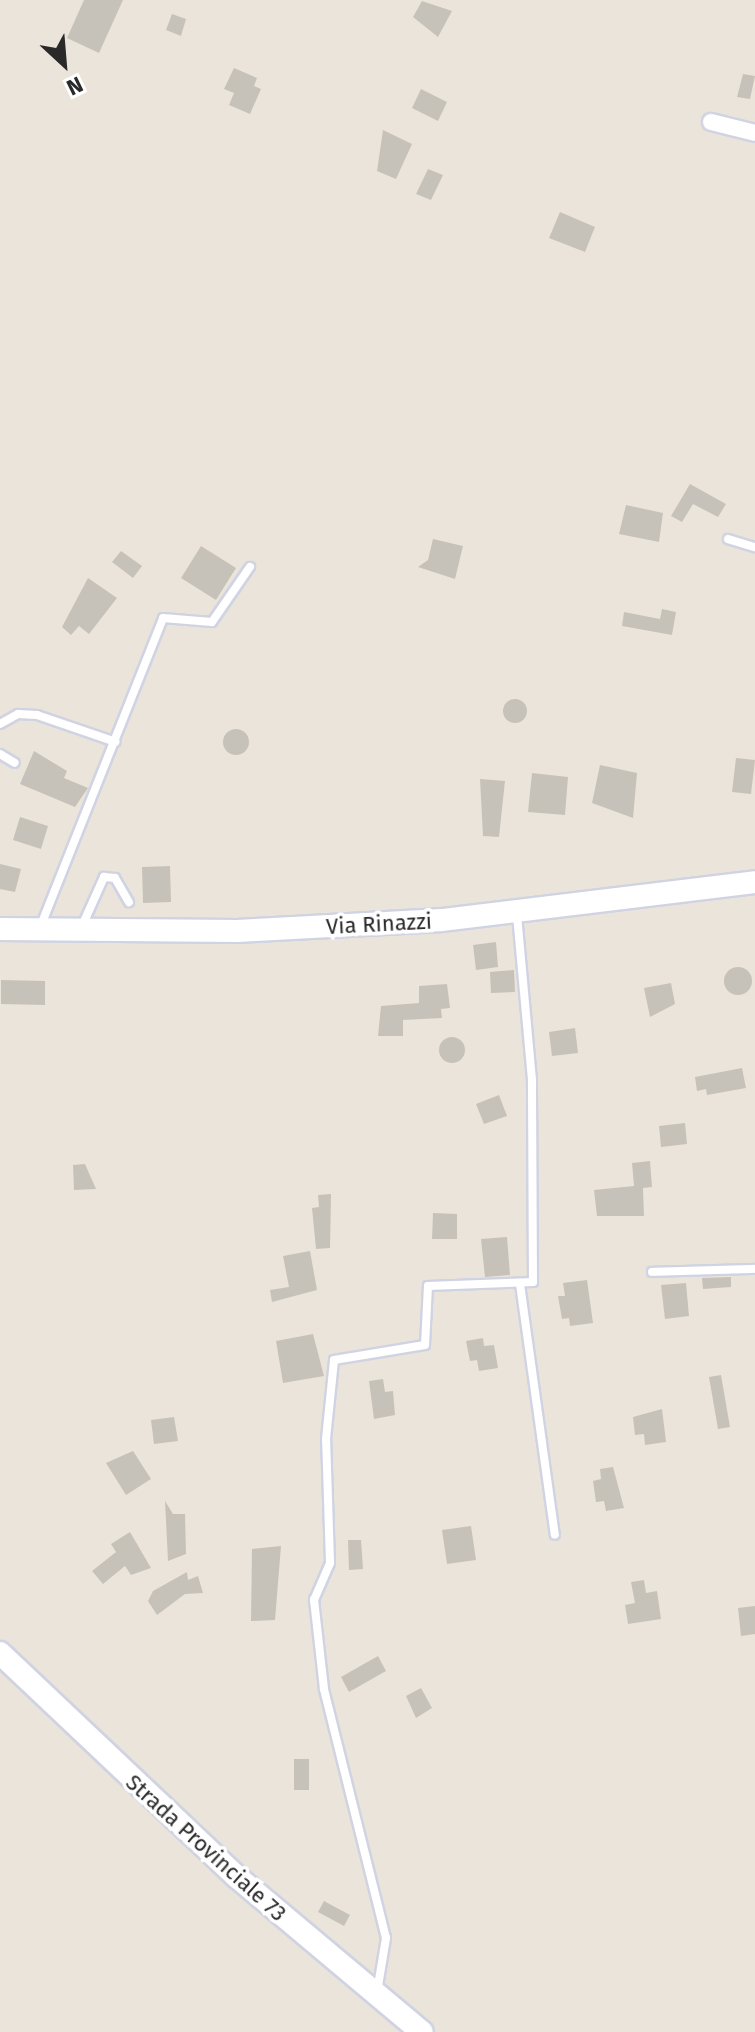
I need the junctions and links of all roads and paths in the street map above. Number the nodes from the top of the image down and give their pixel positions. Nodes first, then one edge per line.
1 (711, 122) dead end
2 (755, 133) edge
3 (728, 539) dead end
4 (755, 547) edge
5 (250, 567) dead end
6 (0, 724) edge
7 (116, 742) junction
8 (0, 754) edge
9 (15, 763) dead end
10 (755, 882) edge
11 (129, 902) dead end
12 (517, 914) junction
13 (0, 929) edge
14 (39, 930) junction
15 (80, 930) junction
16 (755, 1269) edge
17 (652, 1272) dead end
18 (520, 1284) junction
19 (555, 1535) dead end
20 (0, 1653) edge
21 (375, 1996) junction
22 (422, 2032) edge

1 - 2 street
3 - 4 lane
5 - 7 lane
6 - 7 lane
7 - 14 lane
8 - 9 lane
10 - 12 street, Via Rinazzi
11 - 15 lane
12 - 15 street, Via Rinazzi
12 - 18 lane
13 - 14 street, Via Rinazzi
14 - 15 street, Via Rinazzi
16 - 17 lane
18 - 19 lane
18 - 21 lane
20 - 21 street, Strada Provinciale 73
21 - 22 street, Strada Provinciale 73

